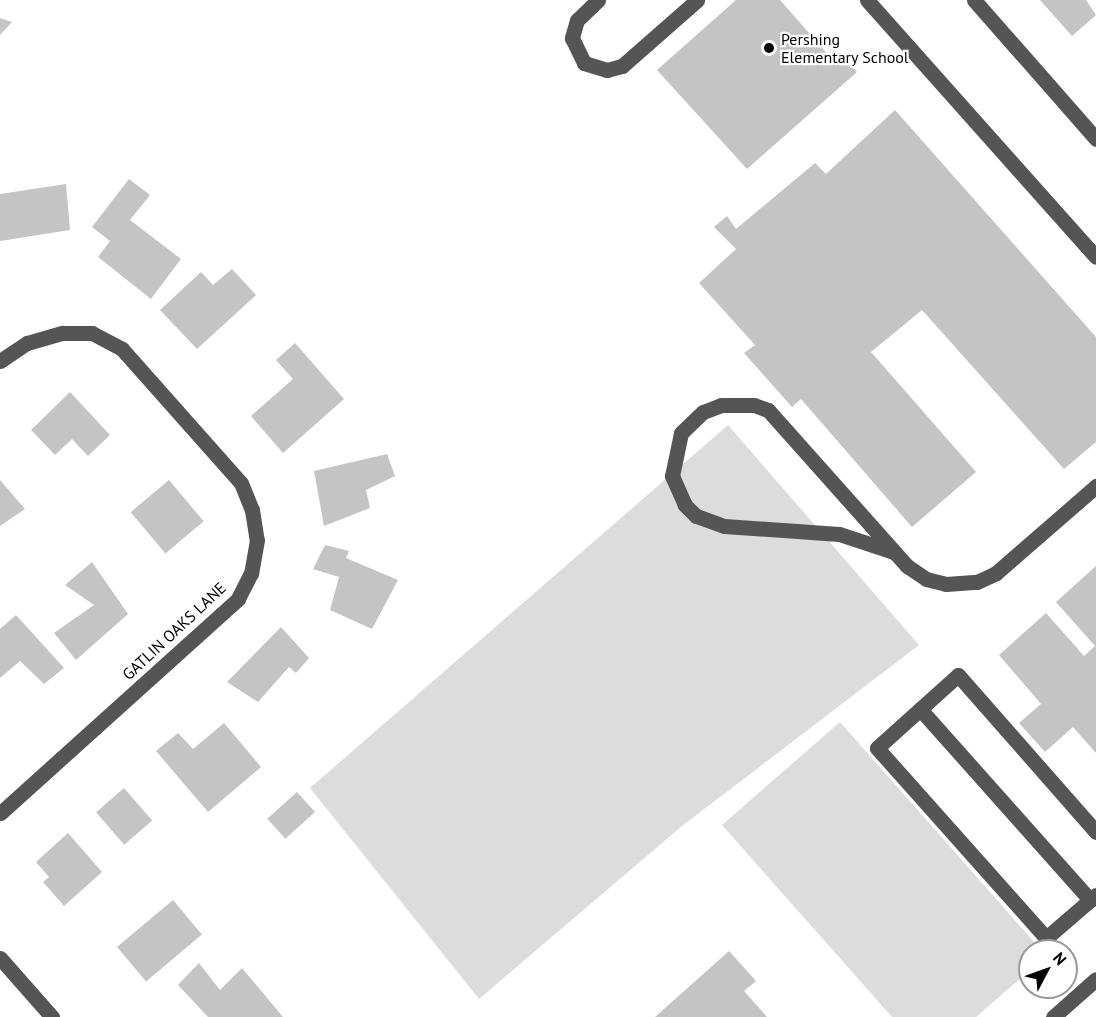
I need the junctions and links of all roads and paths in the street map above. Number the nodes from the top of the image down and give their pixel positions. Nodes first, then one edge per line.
1 (598, 0) edge
2 (697, 0) edge
3 (867, 0) edge
4 (974, 0) edge
5 (1096, 139) edge
6 (1096, 257) edge
7 (0, 361) edge
8 (1096, 486) edge
9 (894, 552) junction
10 (920, 709) junction
11 (0, 813) edge
12 (1096, 832) edge
13 (1093, 897) edge
14 (0, 958) edge
15 (1096, 979) edge
16 (52, 1017) edge
17 (1053, 1017) edge

1 - 2 street
3 - 6 street
4 - 5 street
7 - 11 street, GATLIN OAKS LANE
8 - 9 street
9 - 9 street
10 - 12 street
10 - 13 street
10 - 13 street
14 - 16 street
15 - 17 street

